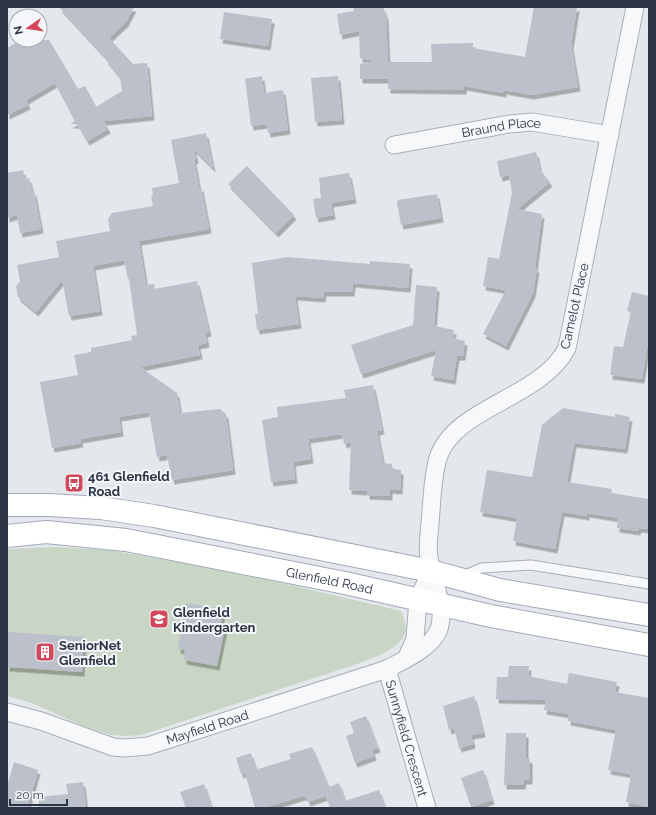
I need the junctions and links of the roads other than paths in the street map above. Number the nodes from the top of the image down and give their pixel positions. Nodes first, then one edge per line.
1 (635, 7) edge
2 (610, 135) junction
3 (394, 145) dead end
4 (7, 505) edge
5 (7, 536) edge
6 (431, 571) junction
7 (458, 578) junction
8 (649, 584) edge
9 (418, 600) junction
10 (441, 605) junction
11 (649, 615) edge
12 (649, 645) edge
13 (406, 659) junction
14 (387, 669) junction
15 (7, 712) edge
16 (427, 808) edge

1 - 2 street, Camelot Place
2 - 3 street, Braund Place
2 - 6 street, Camelot Place
4 - 6 main road
5 - 9 main road, Glenfield Road
6 - 7 main road
6 - 9 street
6 - 10 street, Camelot Place
7 - 8 lane
7 - 11 main road
9 - 10 main road, Glenfield Road
9 - 13 street
10 - 12 main road, Glenfield Road
10 - 13 street, Mayfield Road
13 - 14 street, Mayfield Road
14 - 15 street, Mayfield Road
14 - 16 street, Sunnyfield Crescent

